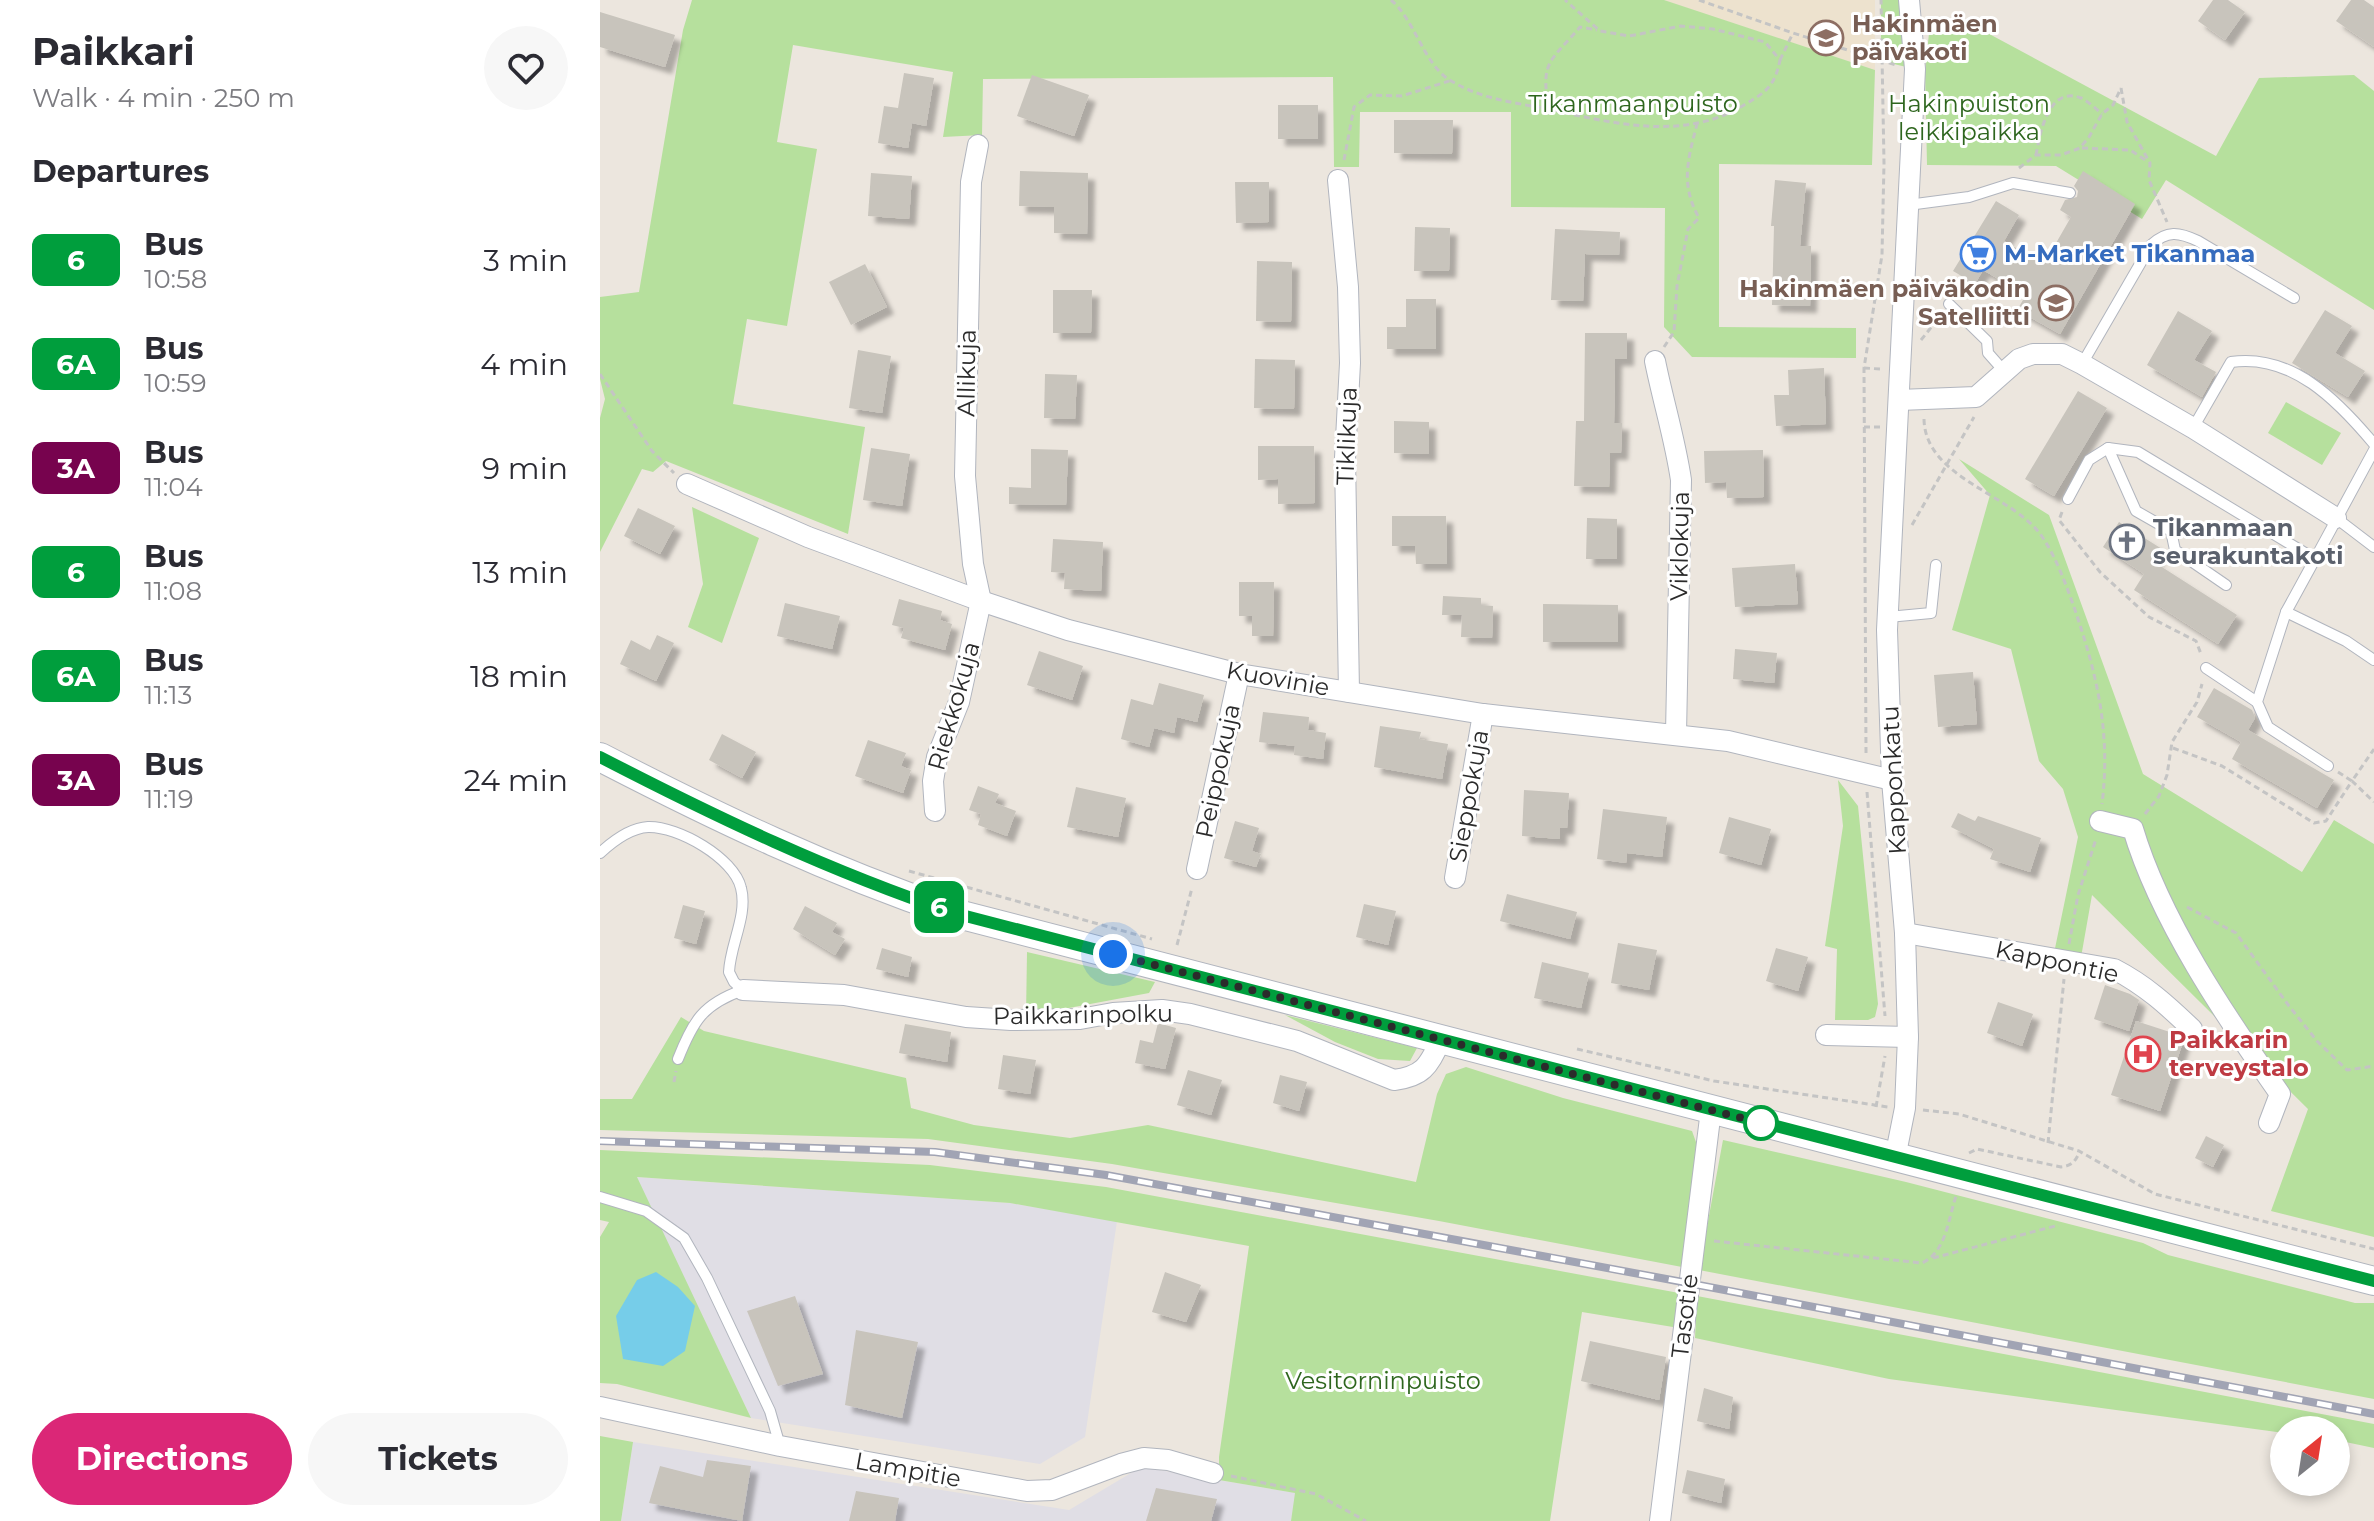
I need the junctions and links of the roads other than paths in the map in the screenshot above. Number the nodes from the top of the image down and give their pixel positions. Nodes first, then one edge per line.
1 (1909, 0) edge
2 (978, 145) dead end
3 (1338, 180) road end
4 (2070, 193) dead end
5 (1908, 205) junction
6 (2294, 298) dead end
7 (1949, 304) road end
8 (1655, 361) road end
9 (2082, 364) junction
10 (2003, 370) junction
11 (1899, 400) junction
12 (2193, 428) junction
13 (2374, 444) edge
14 (2108, 448) junction
15 (2374, 450) edge
16 (687, 484) road end
17 (2068, 499) road end
18 (2336, 518) junction
19 (2374, 547) edge
20 (2315, 559) junction
21 (1936, 565) dead end
22 (2226, 585) dead end
23 (981, 601) junction
24 (2286, 612) junction
25 (1888, 617) junction
26 (2374, 660) edge
27 (2206, 668) road end
28 (1239, 674) junction
29 (1349, 692) junction
30 (2257, 702) junction
31 (1483, 714) junction
32 (1676, 734) junction
33 (600, 757) edge
34 (2328, 766) road end
35 (1892, 780) junction
36 (935, 811) dead end
37 (2100, 821) road end
38 (600, 853) edge
39 (1197, 869) road end
40 (1455, 878) dead end
41 (1905, 933) junction
42 (743, 990) junction
43 (2192, 1029) dead end
44 (1826, 1035) dead end
45 (1908, 1037) junction
46 (1441, 1040) junction
47 (678, 1059) dead end
48 (1711, 1110) junction
49 (2269, 1123) dead end
50 (1895, 1158) junction
51 (600, 1197) edge
52 (2374, 1281) edge
53 (600, 1407) edge
54 (780, 1446) junction
55 (1213, 1473) road end
56 (1660, 1521) edge

1 - 5 street, Kapponkatu
2 - 23 street, Allikuja
3 - 29 street, Tiklikuja
4 - 5 lane
5 - 11 street, Kapponkatu
6 - 9 lane
7 - 10 lane
8 - 32 street, Viklokuja
9 - 10 street
9 - 12 street
10 - 11 street
11 - 25 street, Kapponkatu
12 - 13 lane
12 - 18 street
14 - 17 lane
14 - 20 lane
14 - 22 lane
15 - 18 lane
16 - 23 street, Kuovinie
18 - 19 lane
18 - 20 lane
20 - 24 lane
21 - 25 lane
23 - 28 street, Kuovinie
23 - 36 street, Riekkokuja
24 - 26 lane
24 - 30 lane
25 - 35 street, Kapponkatu
27 - 30 lane
28 - 29 street, Kuovinie
28 - 39 street, Peippokuja
29 - 31 street, Kuovinie
30 - 34 lane
31 - 32 street, Kuovinie
31 - 40 street, Sieppokuja
32 - 35 street, Kuovinie
33 - 46 main road
35 - 41 street, Kapponkatu
37 - 49 street
38 - 42 lane
41 - 43 street, Kappontie
41 - 45 street, Kapponkatu
42 - 46 street, Paikkarinpolku
42 - 47 lane
44 - 45 street
45 - 50 street, Kapponkatu
46 - 48 main road
48 - 50 main road
48 - 56 street, Tasotie
50 - 52 main road
51 - 54 lane
53 - 54 street, Lampitie
54 - 55 street, Lampitie

